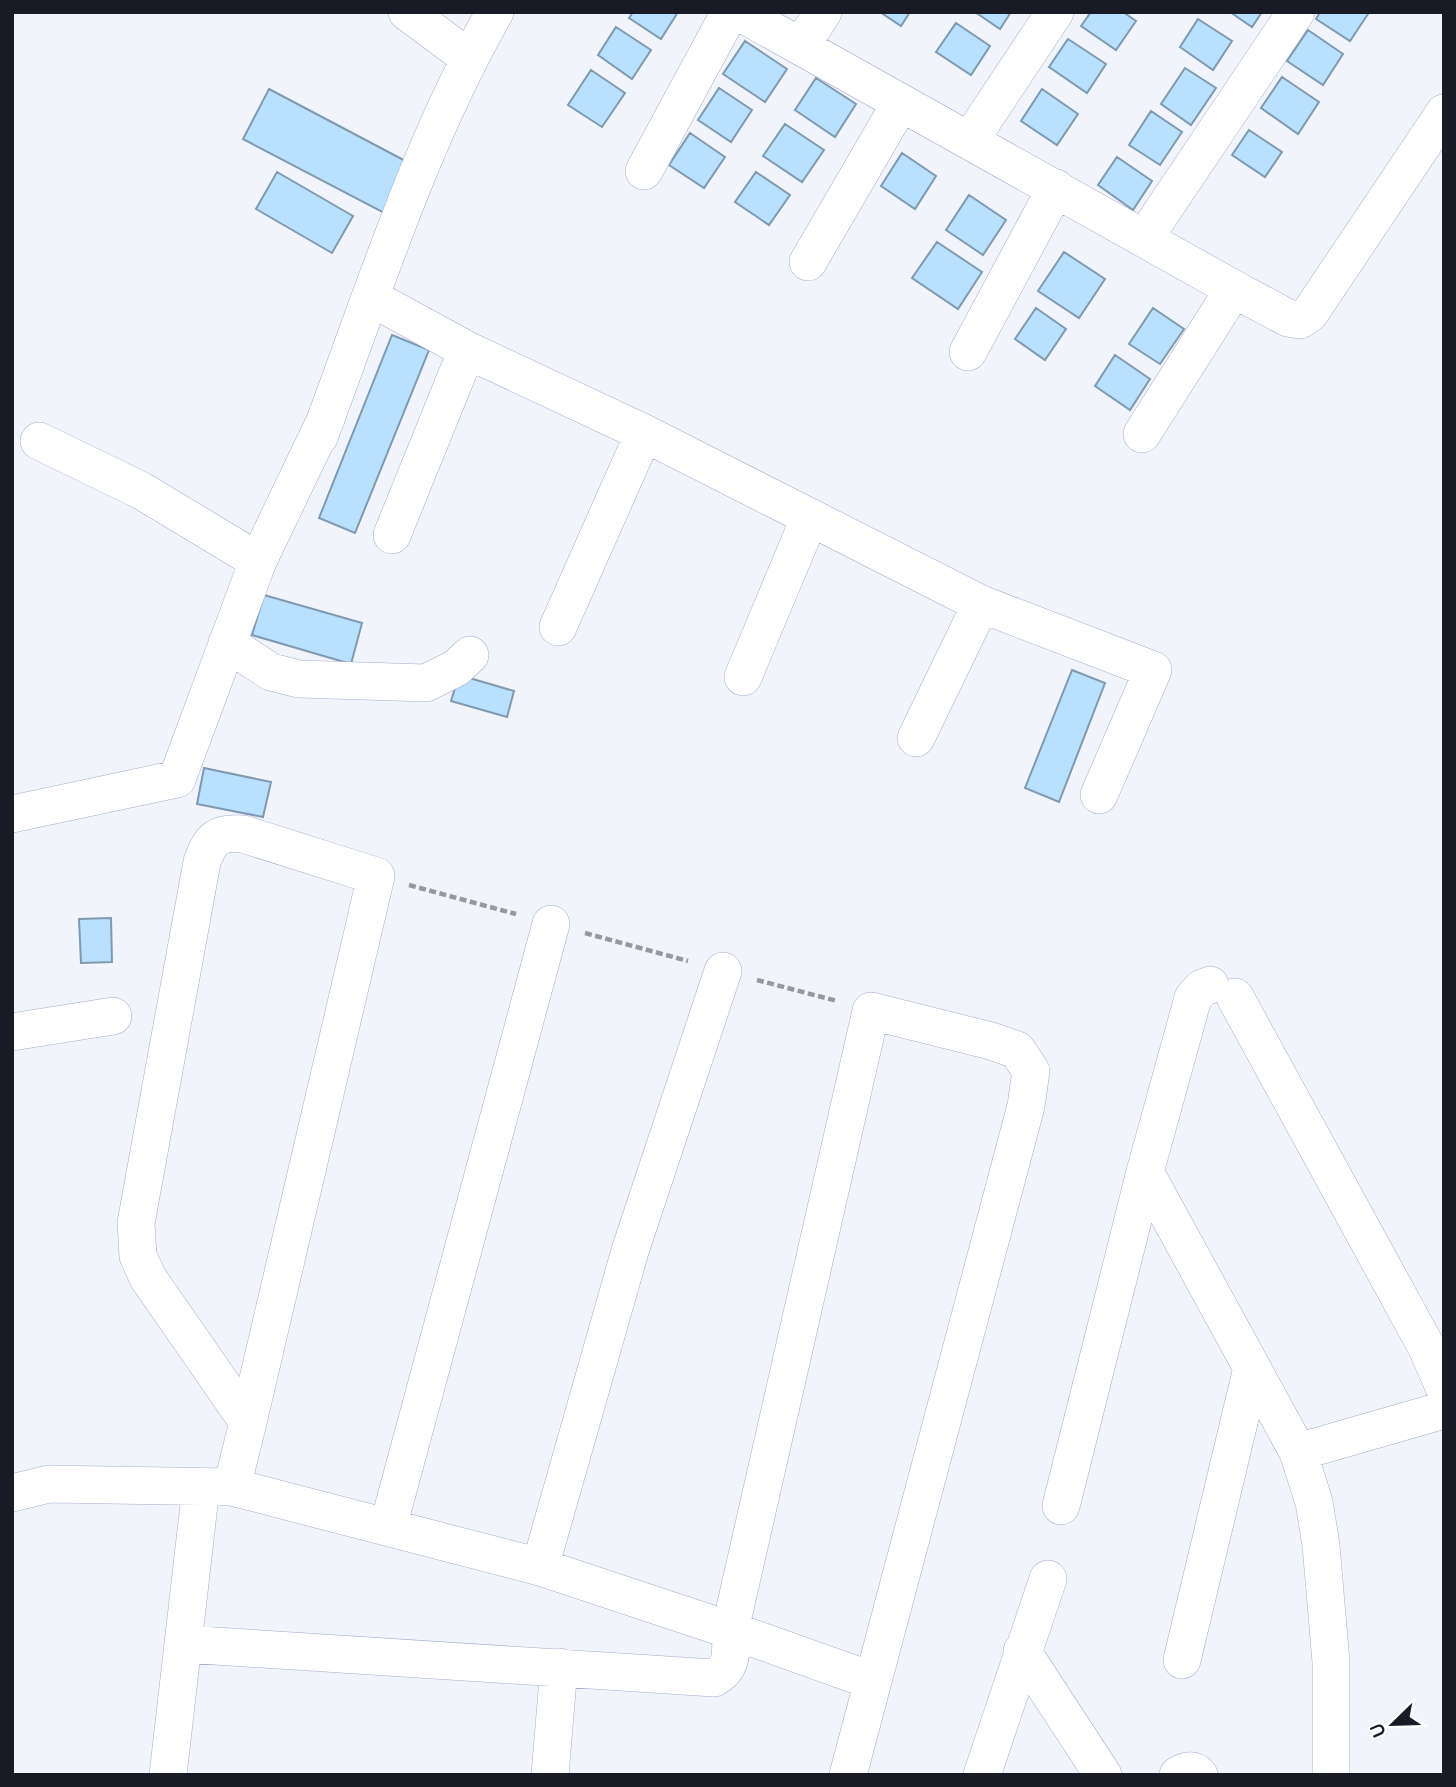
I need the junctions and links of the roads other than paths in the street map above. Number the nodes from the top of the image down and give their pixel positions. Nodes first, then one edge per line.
1 (407, 12) edge
2 (495, 12) edge
3 (730, 12) edge
4 (739, 12) edge
5 (823, 12) edge
6 (1055, 12) edge
7 (1296, 12) edge
8 (801, 47) junction
9 (469, 58) junction
10 (900, 104) junction
11 (1444, 113) edge
12 (970, 140) junction
13 (644, 171) dead end
14 (1056, 188) junction
15 (1145, 237) junction
16 (808, 262) dead end
17 (1234, 289) junction
18 (370, 297) junction
19 (467, 350) junction
20 (968, 352) dead end
21 (644, 433) junction
22 (1142, 434) dead end
23 (39, 441) dead end
24 (810, 517) junction
25 (392, 535) dead end
26 (258, 561) junction
27 (981, 604) junction
28 (558, 628) dead end
29 (228, 643) junction
30 (470, 655) dead end
31 (743, 677) dead end
32 (916, 738) dead end
33 (1099, 795) dead end
34 (12, 814) edge
35 (551, 924) road end
36 (723, 971) road end
37 (113, 1016) dead end
38 (12, 1032) edge
39 (1144, 1172) junction
40 (1252, 1368) junction
41 (1444, 1387) edge
42 (1444, 1410) edge
43 (248, 1422) junction
44 (1298, 1452) junction
45 (217, 1487) junction
46 (12, 1493) edge
47 (1060, 1506) dead end
48 (388, 1527) junction
49 (540, 1567) junction
50 (1048, 1579) dead end
51 (730, 1630) junction
52 (184, 1644) junction
53 (1022, 1651) junction
54 (1182, 1660) dead end
55 (559, 1667) junction
56 (873, 1681) junction
57 (168, 1775) edge
58 (550, 1775) edge
59 (848, 1775) edge
60 (982, 1775) edge
61 (1103, 1775) edge
62 (1178, 1775) edge
63 (1199, 1775) edge
64 (1331, 1775) edge

1 - 9 street
2 - 9 street
3 - 13 street
4 - 8 street
5 - 8 street
6 - 12 street
7 - 15 street
8 - 10 street
9 - 18 street
10 - 12 street
10 - 16 street
11 - 17 street
12 - 14 street
14 - 15 street
14 - 20 street
15 - 17 street
17 - 22 street
18 - 19 street
18 - 26 street
19 - 21 street
19 - 25 street
21 - 24 street
21 - 28 street
23 - 26 street
24 - 27 street
24 - 31 street
26 - 29 street
27 - 32 street
27 - 33 street
29 - 30 street
29 - 34 street
35 - 48 street
36 - 49 street
37 - 38 street
39 - 40 street
39 - 41 street
39 - 47 street
40 - 44 street
40 - 54 street
42 - 44 street
43 - 43 street
43 - 45 street
44 - 64 street
45 - 46 street
45 - 48 street
45 - 52 street
48 - 49 street
49 - 51 street
50 - 53 street
51 - 55 street
51 - 56 street
51 - 56 street
52 - 55 street
52 - 57 street
53 - 60 street
53 - 61 street
55 - 58 street
56 - 59 street
62 - 63 street

